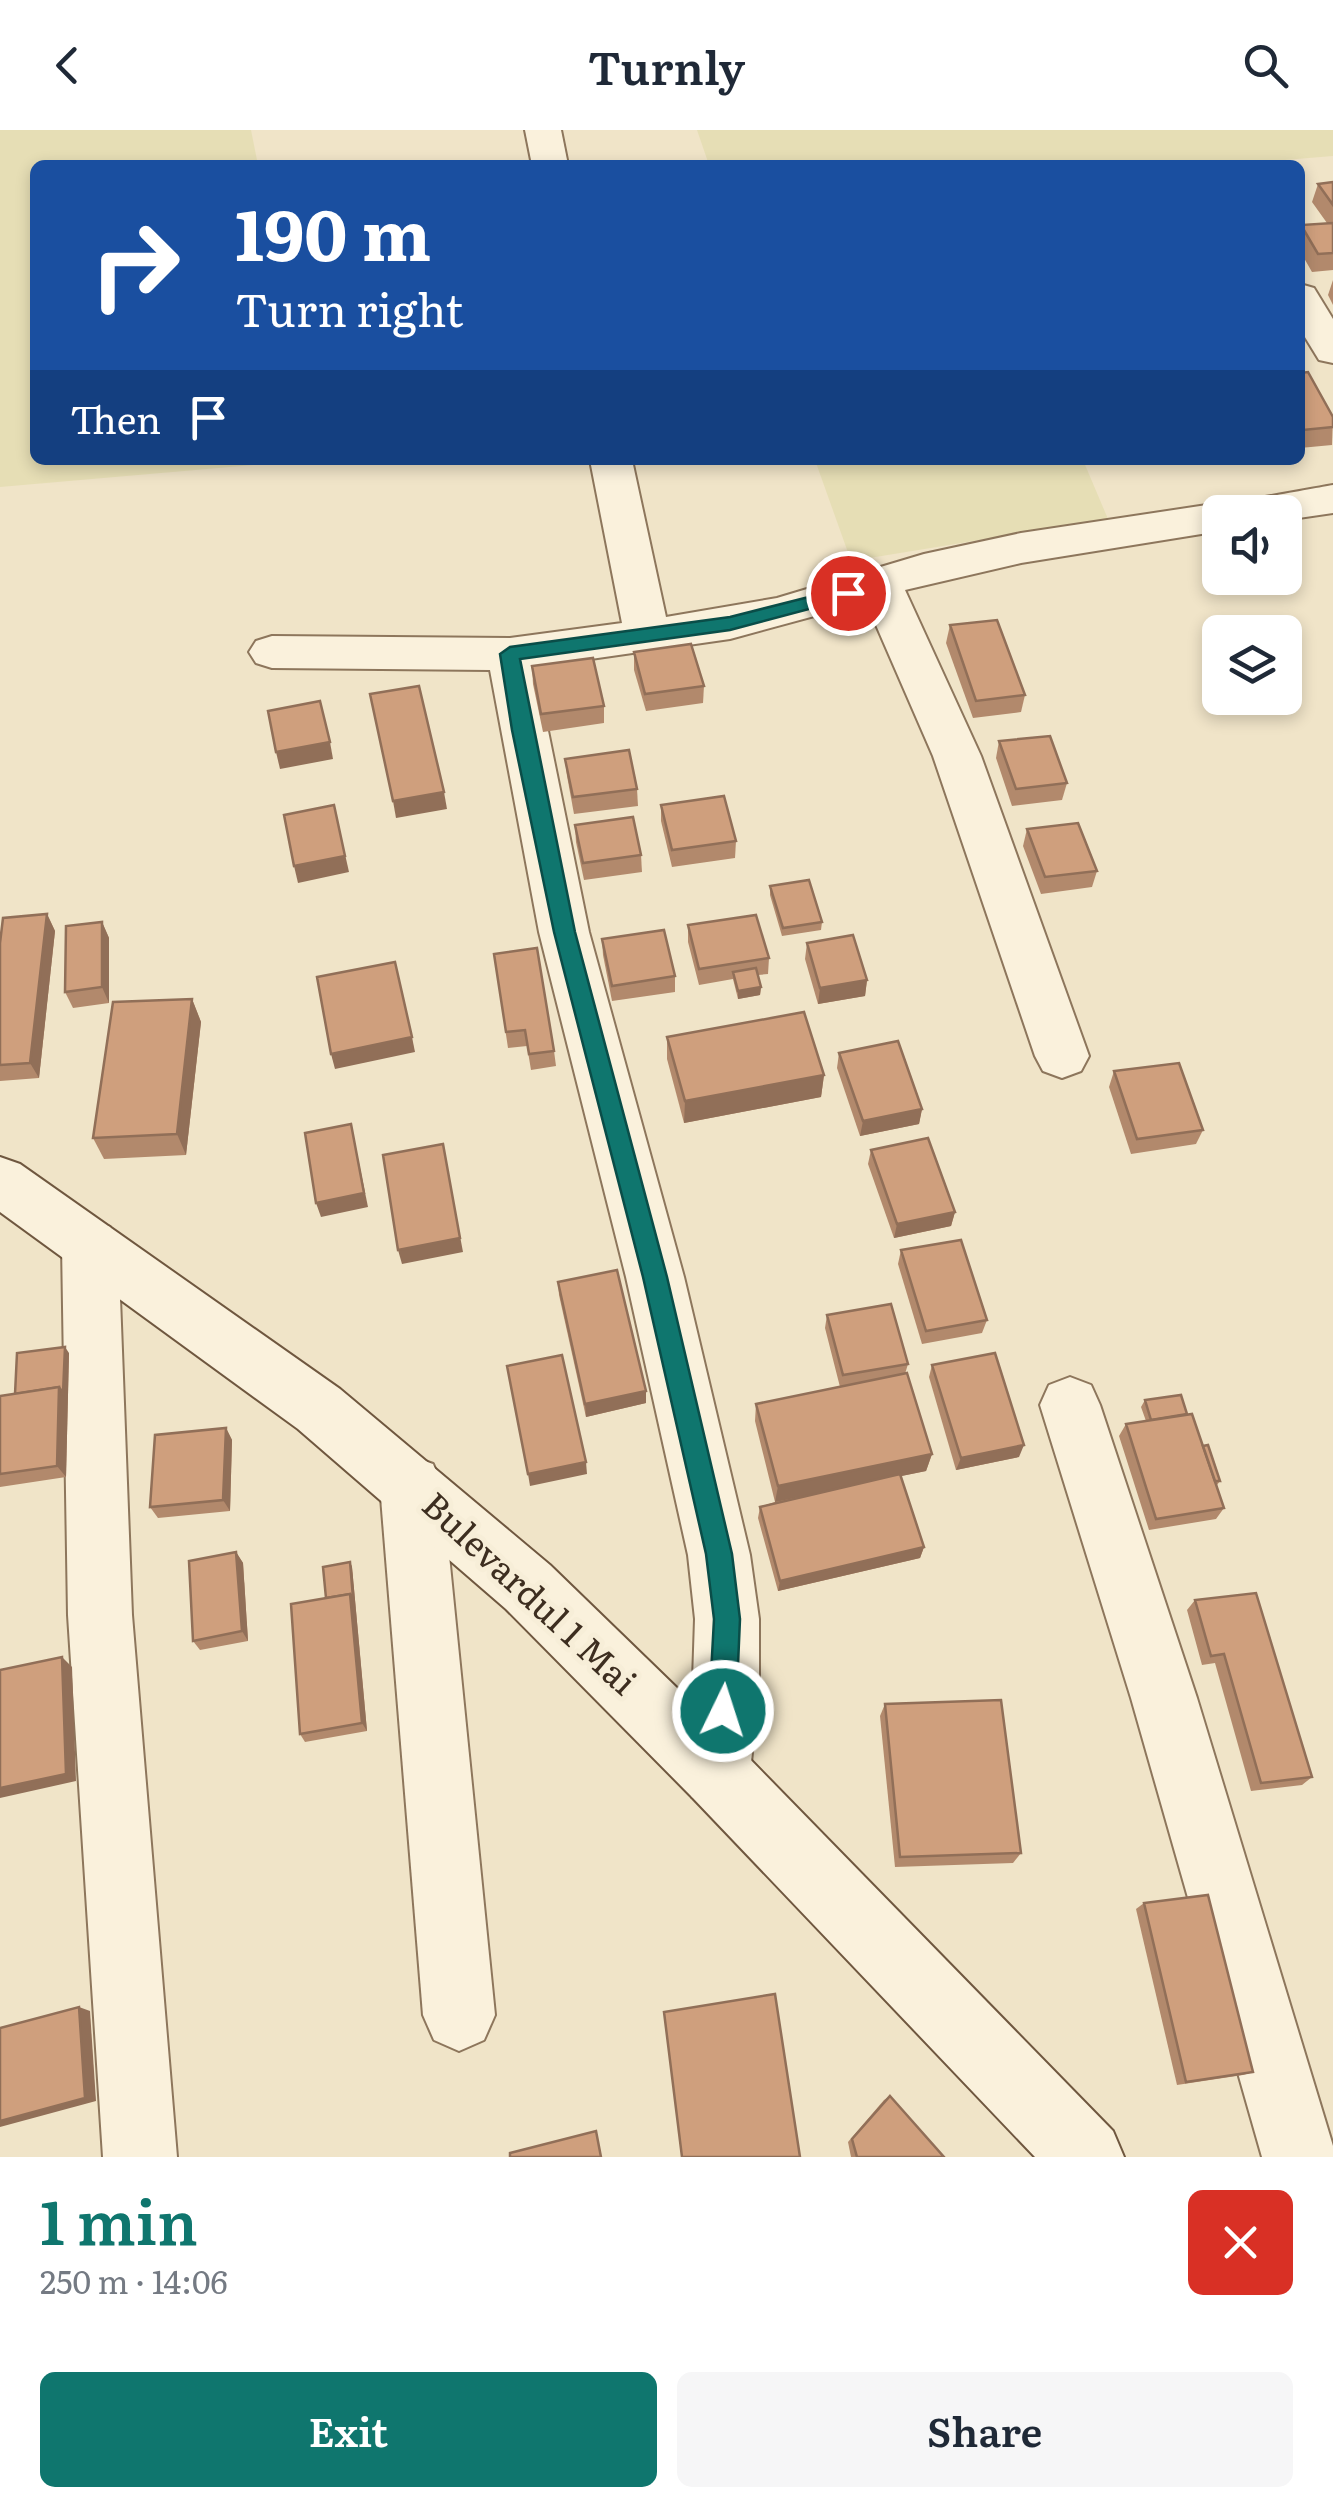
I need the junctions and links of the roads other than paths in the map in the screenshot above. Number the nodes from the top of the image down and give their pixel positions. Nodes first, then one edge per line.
1 (543, 130) edge
2 (549, 160) edge
3 (1305, 304) edge
4 (1333, 351) edge
5 (612, 465) edge
6 (1333, 500) edge
7 (1302, 504) edge
8 (1202, 519) edge
9 (879, 583) junction
10 (647, 634) junction
11 (272, 652) dead end
12 (510, 654) junction
13 (1062, 1056) dead end
14 (0, 1181) edge
15 (90, 1244) junction
16 (1070, 1404) dead end
17 (411, 1484) junction
18 (716, 1773) junction
19 (458, 2015) dead end
20 (140, 2157) edge
21 (1087, 2157) edge
22 (1299, 2157) edge

1 - 2 street
3 - 4 street
5 - 10 street
6 - 7 street
8 - 9 street
9 - 10 street
9 - 13 street
10 - 12 street
11 - 12 street
12 - 18 street
14 - 15 street, Bulevardul 1 Mai
15 - 17 street, Bulevardul 1 Mai
15 - 20 street
16 - 22 street
17 - 18 street, Bulevardul 1 Mai
17 - 19 street
18 - 21 street, Bulevardul 1 Mai

